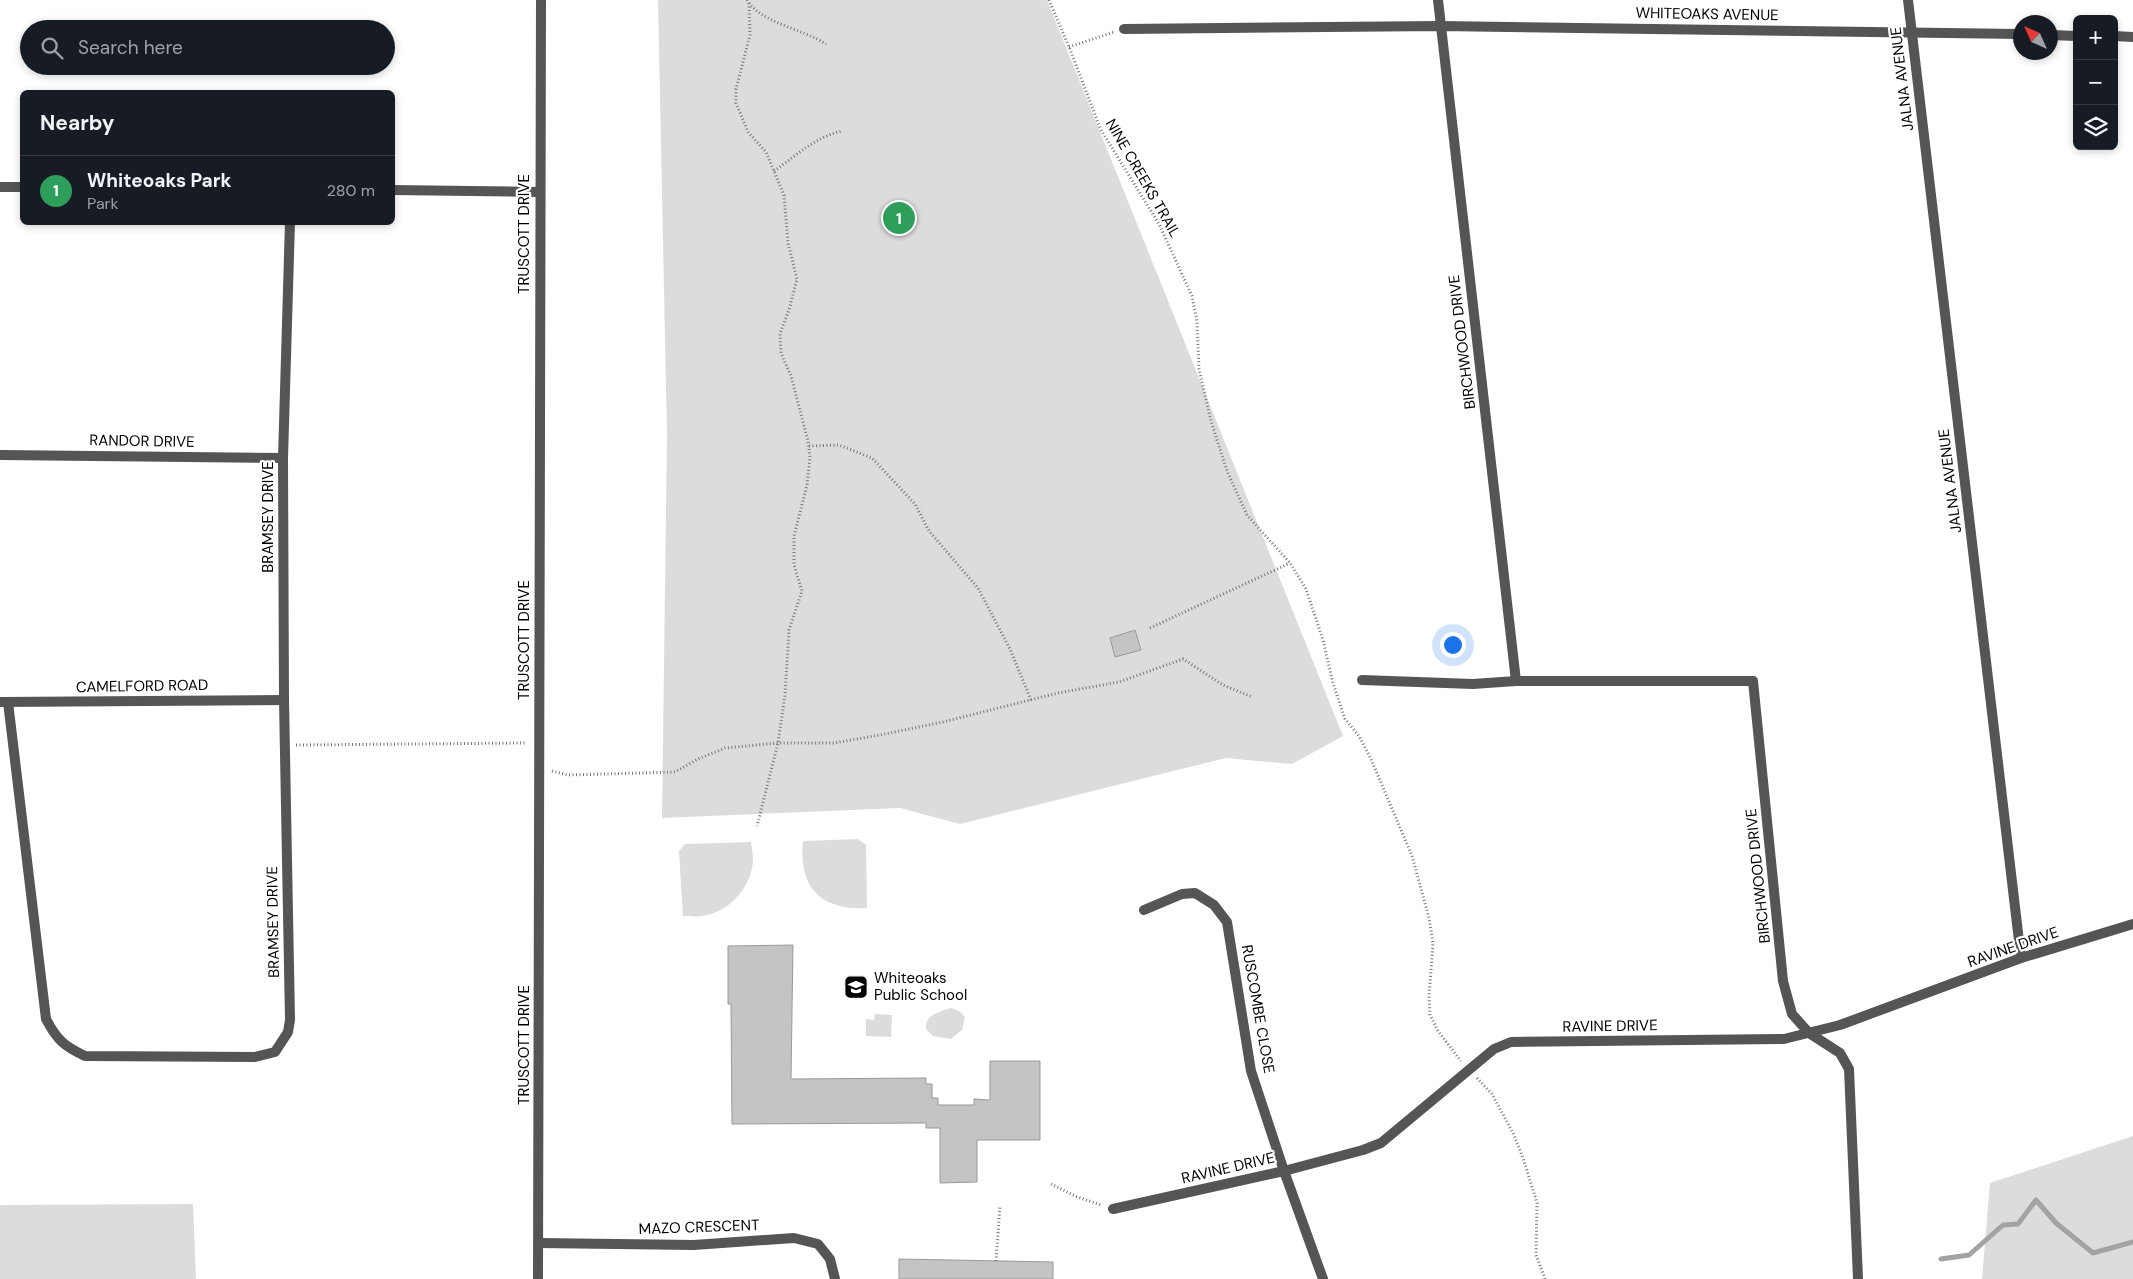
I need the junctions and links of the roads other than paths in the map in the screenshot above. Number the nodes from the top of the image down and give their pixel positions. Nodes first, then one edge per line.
1 (541, 0) edge
2 (1438, 0) edge
3 (1908, 0) edge
4 (1441, 26) junction
5 (1124, 29) road end
6 (1912, 32) junction
7 (2013, 34) edge
8 (2058, 35) edge
9 (2073, 36) edge
10 (2118, 36) edge
11 (2133, 37) edge
12 (0, 187) edge
13 (20, 187) edge
14 (395, 190) edge
15 (539, 192) junction
16 (290, 225) edge
17 (0, 454) edge
18 (283, 458) junction
19 (1362, 680) dead end
20 (1516, 681) junction
21 (284, 700) junction
22 (4, 702) edge
23 (1144, 910) dead end
24 (2133, 924) edge
25 (2022, 958) junction
26 (1809, 1033) junction
27 (1284, 1170) junction
28 (1113, 1209) road end
29 (539, 1243) junction
30 (538, 1279) edge
31 (835, 1279) edge
32 (1323, 1279) edge
33 (1858, 1279) edge

1 - 15 street, TRUSCOTT DRIVE
2 - 4 street, BIRCHWOOD DRIVE
3 - 6 street, JALNA AVENUE
4 - 5 street, WHITEOAKS AVENUE
4 - 6 street, WHITEOAKS AVENUE
4 - 20 street, BIRCHWOOD DRIVE
6 - 7 street, WHITEOAKS AVENUE
6 - 25 street, JALNA AVENUE
8 - 9 street
10 - 11 street
12 - 13 street
14 - 15 street
15 - 29 street, TRUSCOTT DRIVE
16 - 18 street, BRAMSEY DRIVE
17 - 18 street, RANDOR DRIVE
18 - 21 street, BRAMSEY DRIVE
19 - 20 street, BIRCHWOOD DRIVE
20 - 26 street, BIRCHWOOD DRIVE
21 - 22 street, CAMELFORD ROAD
21 - 22 street, BRAMSEY DRIVE
23 - 27 street, RUSCOMBE CLOSE
24 - 25 street, RAVINE DRIVE
25 - 26 street, RAVINE DRIVE
26 - 27 street, RAVINE DRIVE
26 - 33 street, BIRCHWOOD DRIVE
27 - 28 street, RAVINE DRIVE
27 - 32 street, RUSCOMBE CLOSE
29 - 30 street, TRUSCOTT DRIVE
29 - 31 street, MAZO CRESCENT

